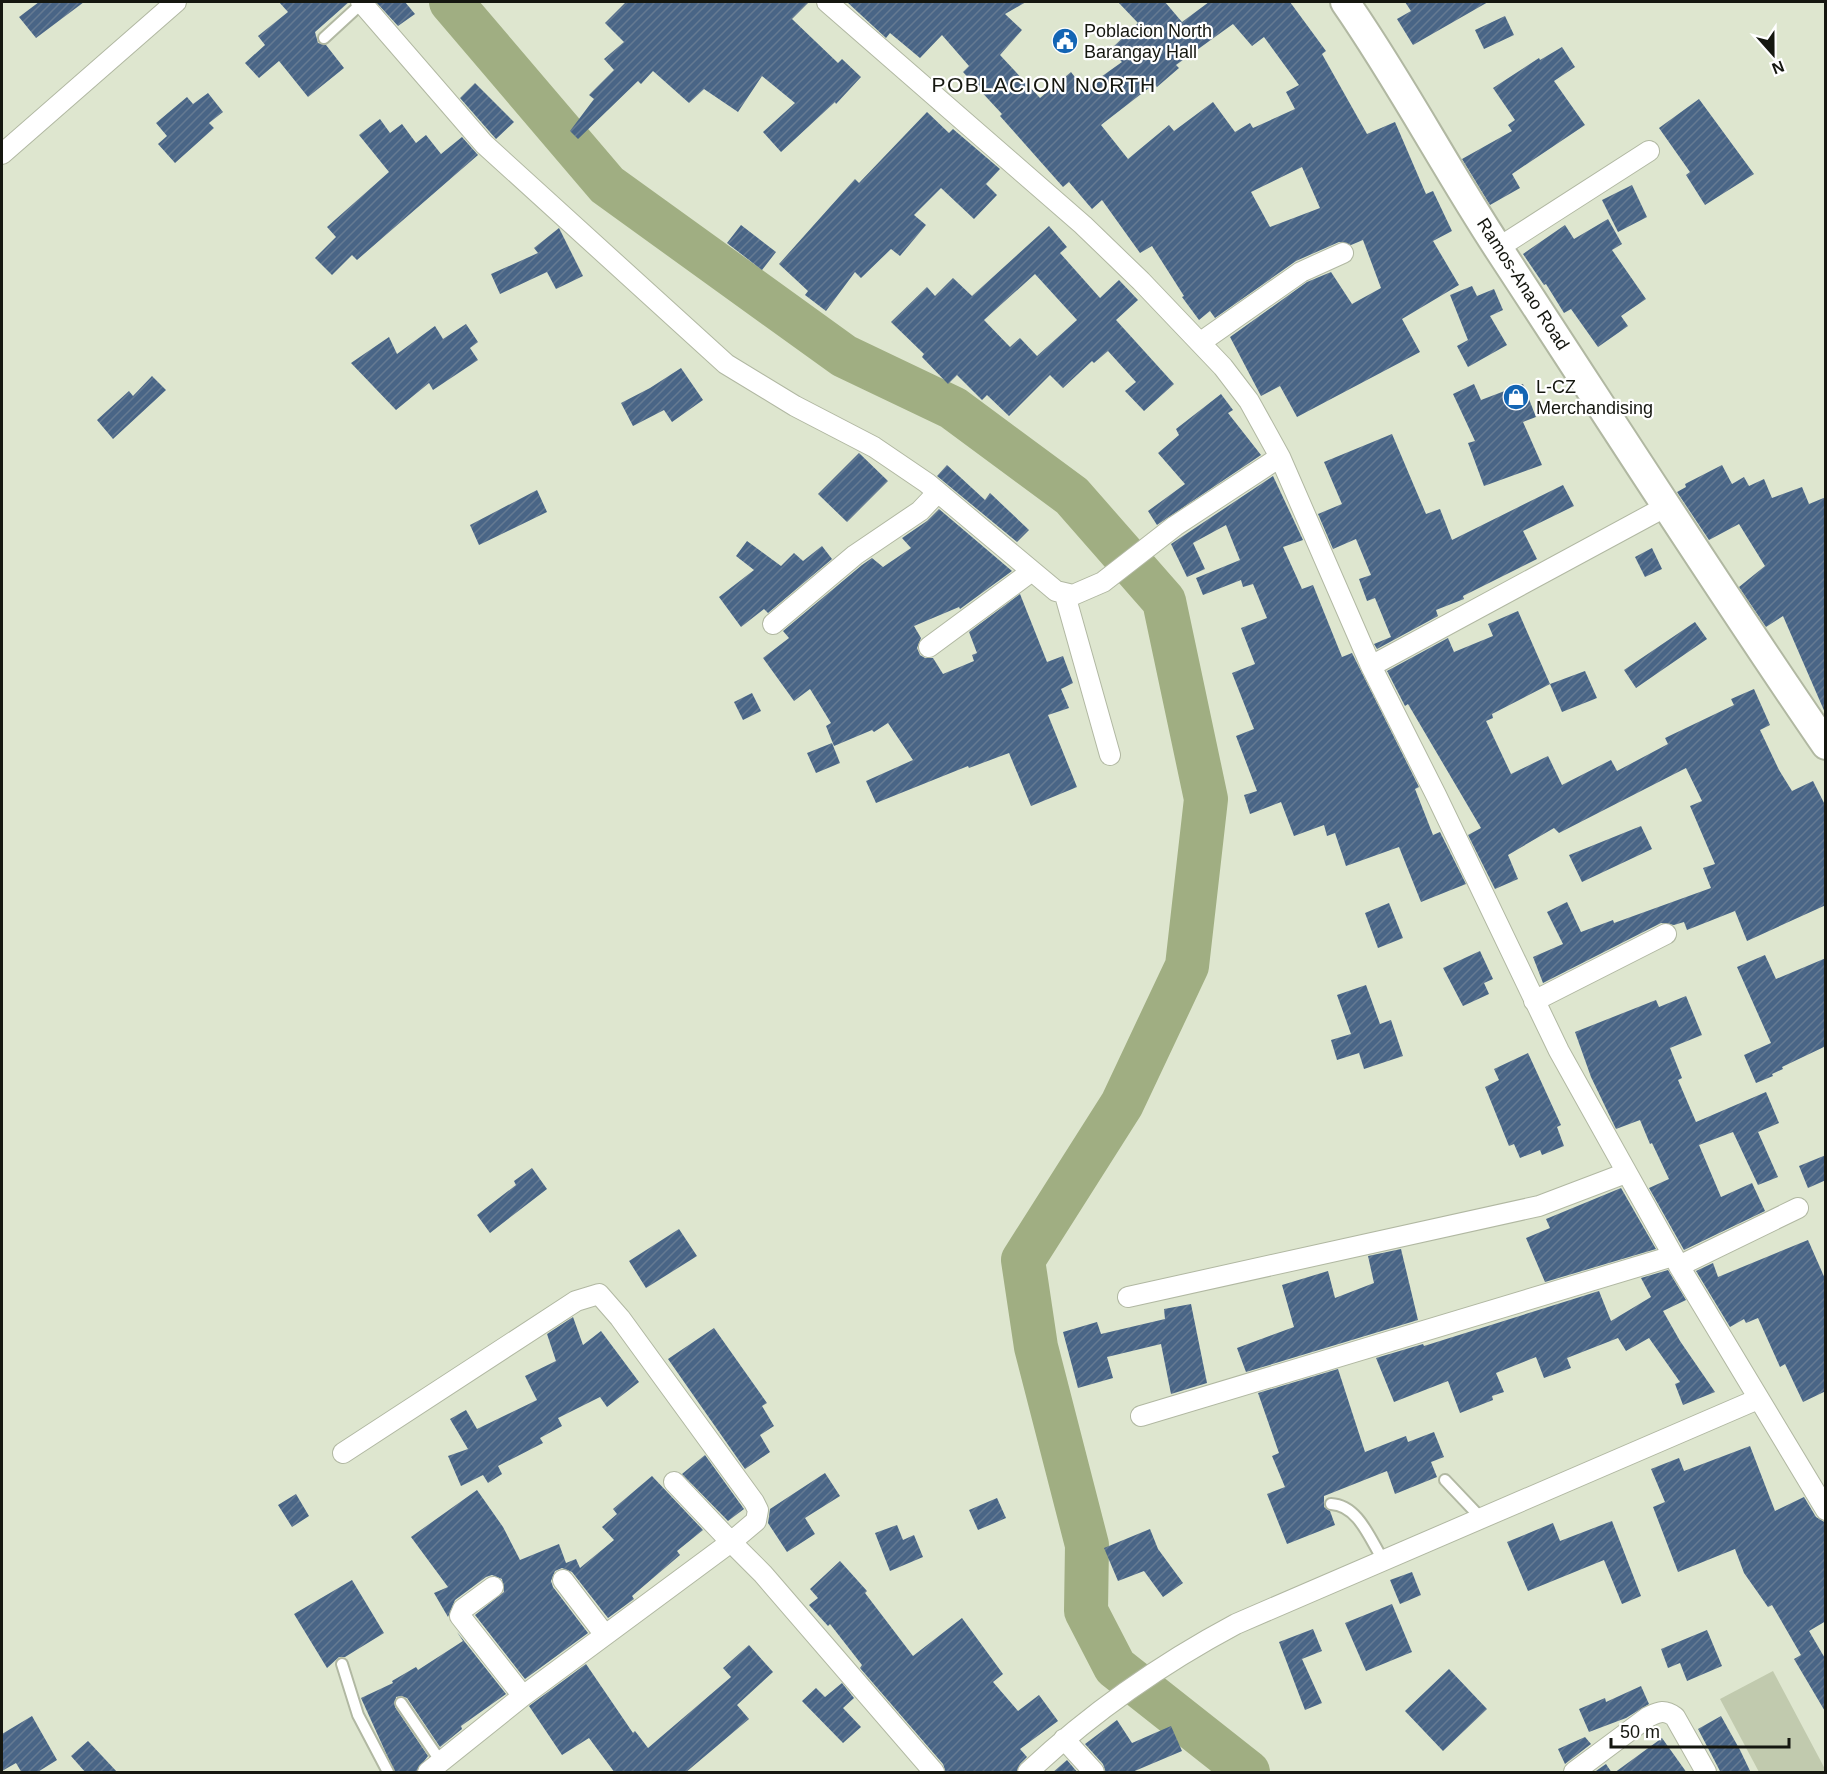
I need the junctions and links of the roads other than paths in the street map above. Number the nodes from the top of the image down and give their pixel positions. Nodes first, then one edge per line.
1 (176, 2) edge
2 (361, 2) edge
3 (827, 2) edge
4 (1345, 2) edge
5 (324, 38) dead end
6 (1649, 151) dead end
7 (2, 154) edge
8 (1498, 248) junction
9 (1343, 253) dead end
10 (1201, 342) junction
11 (1280, 457) junction
12 (938, 492) junction
13 (1665, 507) junction
14 (1032, 571) junction
15 (1065, 595) junction
16 (773, 624) dead end
17 (929, 646) dead end
18 (1371, 666) junction
19 (1826, 745) edge
20 (1110, 755) dead end
21 (1666, 934) dead end
22 (1534, 1001) junction
23 (1626, 1173) junction
24 (1798, 1208) dead end
25 (1676, 1261) junction
26 (1128, 1297) dead end
27 (1758, 1399) junction
28 (1141, 1416) dead end
29 (343, 1453) dead end
30 (1445, 1480) dead end
31 (674, 1482) dead end
32 (1331, 1504) dead end
33 (1826, 1510) edge
34 (1482, 1519) junction
35 (731, 1542) junction
36 (1383, 1560) junction
37 (563, 1580) dead end
38 (493, 1587) dead end
39 (605, 1635) junction
40 (342, 1664) dead end
41 (523, 1696) junction
42 (402, 1703) dead end
43 (1064, 1738) junction
44 (434, 1767) edge
45 (388, 1773) edge
46 (934, 1773) edge
47 (1028, 1773) edge
48 (1094, 1773) edge
49 (1574, 1773) edge
50 (1707, 1773) edge

1 - 7 street
2 - 5 lane
2 - 12 street
3 - 10 street
4 - 8 main road, Ramos-Anao Road
6 - 8 street
8 - 13 main road, Ramos-Anao Road
9 - 10 street
10 - 11 street
11 - 15 street
11 - 18 street
12 - 14 street
12 - 16 street
13 - 18 street
13 - 19 main road, Ramos-Anao Road
14 - 15 street
14 - 17 street
15 - 20 street
18 - 22 street
21 - 22 street
22 - 23 street
23 - 25 street
23 - 26 street
24 - 25 street
25 - 27 street
25 - 28 street
27 - 33 street
27 - 34 street
29 - 35 street
30 - 34 lane
31 - 35 street
32 - 36 lane
34 - 36 street
35 - 39 street
35 - 46 street
36 - 43 street
37 - 39 street
38 - 41 street
39 - 41 street
40 - 45 lane
41 - 44 street
42 - 44 lane
43 - 47 street
43 - 48 street
49 - 50 street

